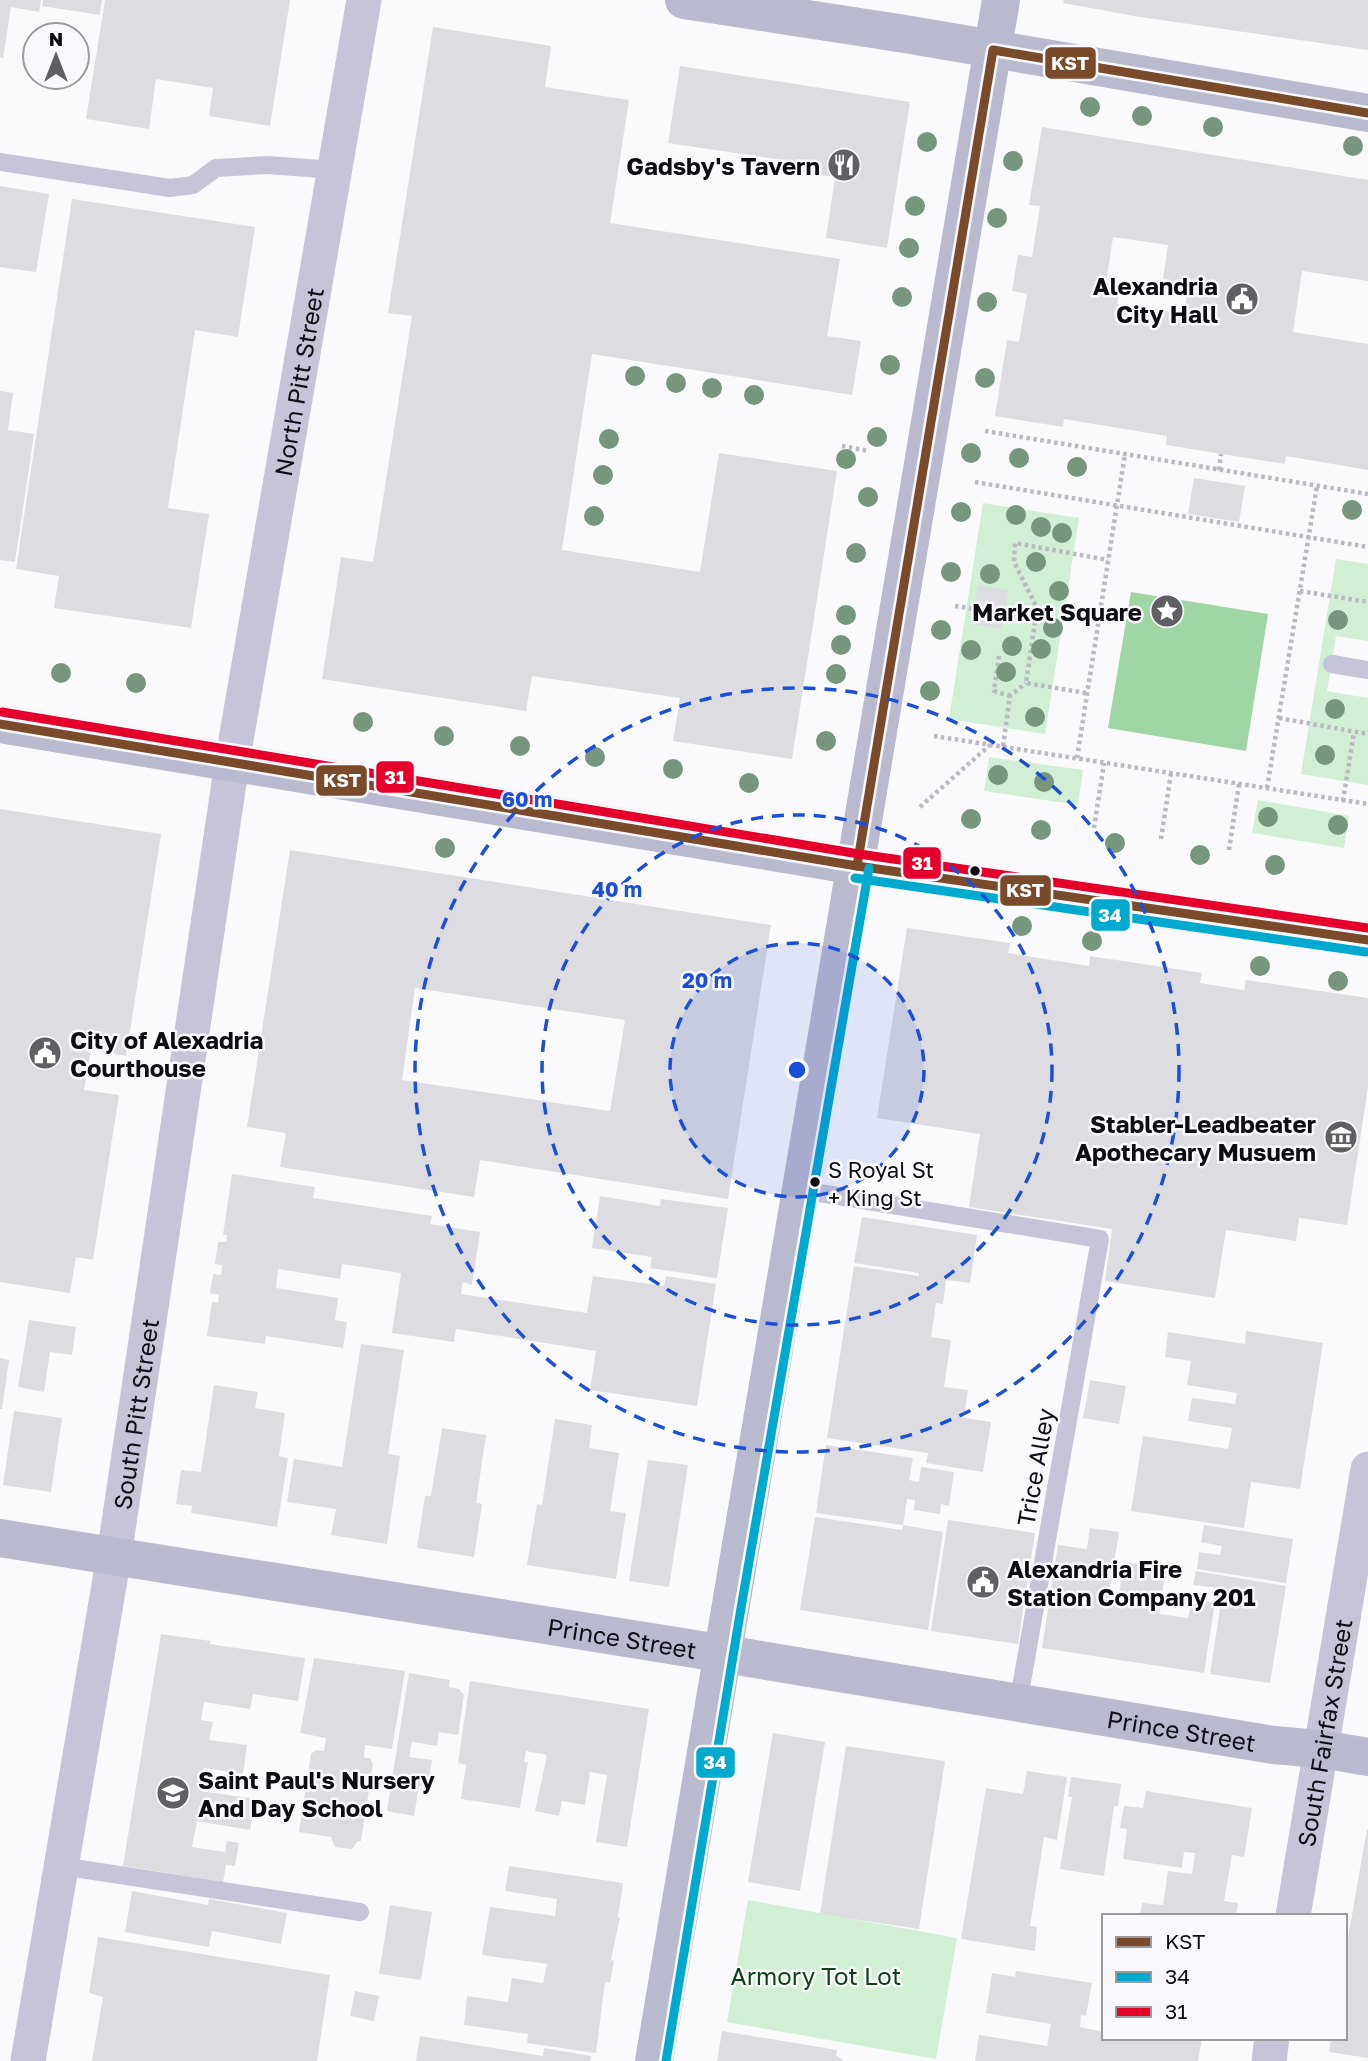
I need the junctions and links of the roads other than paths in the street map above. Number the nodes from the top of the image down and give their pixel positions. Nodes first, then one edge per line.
1 (364, 0) edge
2 (684, 0) edge
3 (1001, 0) edge
4 (993, 50) junction
5 (1368, 114) edge
6 (0, 162) edge
7 (335, 170) junction
8 (1332, 664) dead end
9 (1368, 670) edge
10 (0, 724) edge
11 (232, 763) junction
12 (857, 866) junction
13 (1368, 940) edge
14 (801, 1190) junction
15 (1368, 1469) edge
16 (0, 1538) edge
17 (114, 1556) junction
18 (722, 1654) junction
19 (1018, 1704) junction
20 (1321, 1749) junction
21 (1368, 1757) edge
22 (61, 1867) junction
23 (359, 1912) dead end
24 (1293, 1914) edge
25 (1272, 2040) edge
26 (28, 2061) edge
27 (654, 2061) edge
28 (1269, 2061) edge

1 - 7 street, North Pitt Street
2 - 4 main road
3 - 4 main road
4 - 5 main road
4 - 12 main road
6 - 7 lane
7 - 11 street, North Pitt Street
8 - 9 lane
10 - 11 main road
11 - 12 main road
11 - 17 street, South Pitt Street
12 - 13 street
12 - 14 main road
14 - 18 main road
14 - 19 lane, Trice Alley
15 - 20 street, South Fairfax Street
16 - 17 main road, Prince Street
17 - 18 main road, Prince Street
17 - 22 street, South Pitt Street
18 - 19 main road, Prince Street
18 - 27 main road
19 - 20 main road, Prince Street
20 - 21 main road, Prince Street
20 - 24 street, South Fairfax Street
22 - 23 lane
22 - 26 street, South Pitt Street
25 - 28 street

